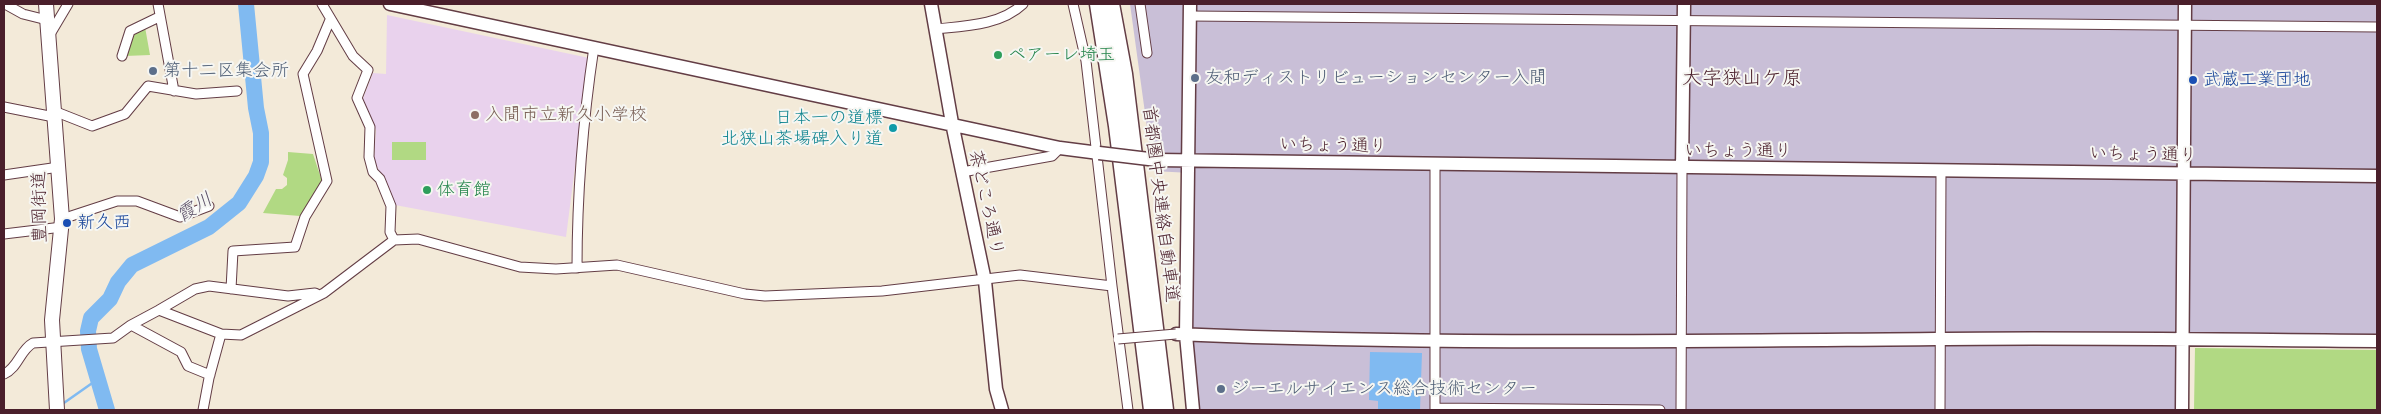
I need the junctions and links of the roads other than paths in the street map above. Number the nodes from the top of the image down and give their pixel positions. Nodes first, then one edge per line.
1 (5, 4) edge
2 (46, 4) edge
3 (68, 4) edge
4 (158, 4) edge
5 (322, 4) edge
6 (390, 4) edge
7 (931, 4) edge
8 (1023, 4) edge
9 (1073, 4) edge
10 (1098, 4) edge
11 (1112, 4) edge
12 (1140, 4) edge
13 (1684, 4) edge
14 (2185, 4) edge
15 (1190, 10) edge
16 (159, 17) junction
17 (1684, 19) junction
18 (47, 20) junction
19 (330, 20) junction
20 (2185, 26) junction
21 (2377, 27) edge
22 (936, 29) junction
23 (48, 37) junction
24 (594, 47) junction
25 (1147, 53) dead end
26 (122, 56) dead end
27 (174, 91) junction
28 (237, 91) dead end
29 (4, 107) edge
30 (54, 114) junction
31 (952, 123) junction
32 (1060, 148) junction
33 (1098, 153) junction
34 (1187, 162) junction
35 (1435, 165) junction
36 (59, 167) junction
37 (1682, 168) junction
38 (1941, 170) junction
39 (962, 172) junction
40 (2184, 173) junction
41 (4, 175) edge
42 (2377, 176) edge
43 (209, 206) dead end
44 (62, 223) junction
45 (4, 234) edge
46 (394, 240) junction
47 (577, 268) junction
48 (985, 281) junction
49 (1112, 286) junction
50 (231, 289) junction
51 (319, 296) junction
52 (159, 310) junction
53 (131, 325) junction
54 (221, 334) junction
55 (1181, 334) junction
56 (1940, 338) junction
57 (1118, 339) junction
58 (2183, 340) junction
59 (1434, 341) junction
60 (2377, 341) edge
61 (1682, 342) junction
62 (52, 343) junction
63 (4, 374) edge
64 (210, 375) junction
65 (1435, 409) edge
66 (57, 410) edge
67 (203, 410) edge
68 (1002, 410) edge
69 (1128, 410) edge
70 (1152, 410) edge
71 (1165, 410) edge
72 (1194, 410) edge
73 (1660, 410) edge
74 (1681, 410) edge
75 (1940, 410) edge
76 (2182, 410) edge

1 - 18 street
2 - 18 main road, 豊岡街道
3 - 23 street
4 - 16 street
5 - 19 street
6 - 24 street, いちょう通り
7 - 22 street, 茶どころ通り
8 - 22 street
9 - 33 street
10 - 70 highway, 首都圏中央連絡自動車道
11 - 71 highway, 首都圏中央連絡自動車道
12 - 25 street
13 - 17 street
14 - 20 street
15 - 17 street
15 - 34 street
16 - 26 street
16 - 27 street
17 - 20 street
17 - 37 street
18 - 23 main road, 豊岡街道
19 - 46 street
19 - 50 street
20 - 21 street
20 - 40 street
22 - 31 street, 茶どころ通り
23 - 30 main road, 豊岡街道
24 - 31 street, いちょう通り
24 - 47 street
27 - 28 street
27 - 30 street
29 - 30 street
30 - 36 main road, 豊岡街道
31 - 32 street, いちょう通り
31 - 39 street, 茶どころ通り
32 - 33 street, いちょう通り
32 - 39 street
33 - 34 street, いちょう通り, bridge
33 - 49 street
34 - 35 street, いちょう通り
34 - 55 street
35 - 37 street, いちょう通り
35 - 59 street
36 - 41 street
36 - 44 main road, 豊岡街道
37 - 38 street, いちょう通り
37 - 61 street
38 - 40 street, いちょう通り
38 - 56 street
39 - 48 street, 茶どころ通り
40 - 42 street, いちょう通り
40 - 58 street
43 - 44 street
44 - 45 street
44 - 62 main road, 豊岡街道
46 - 47 street
46 - 51 street
47 - 48 street
48 - 49 street
48 - 68 street, 茶どころ通り
49 - 57 street
50 - 51 street
50 - 52 street
51 - 54 street
52 - 53 street
52 - 54 street
53 - 62 street
53 - 64 street
54 - 64 street
55 - 57 street, bridge
55 - 59 street
55 - 72 street
56 - 58 street
56 - 61 street
56 - 75 street
57 - 69 street
58 - 60 street
58 - 76 street
59 - 61 street
59 - 65 street
61 - 74 street
62 - 63 street
62 - 66 main road, 豊岡街道
64 - 67 street
65 - 73 street

